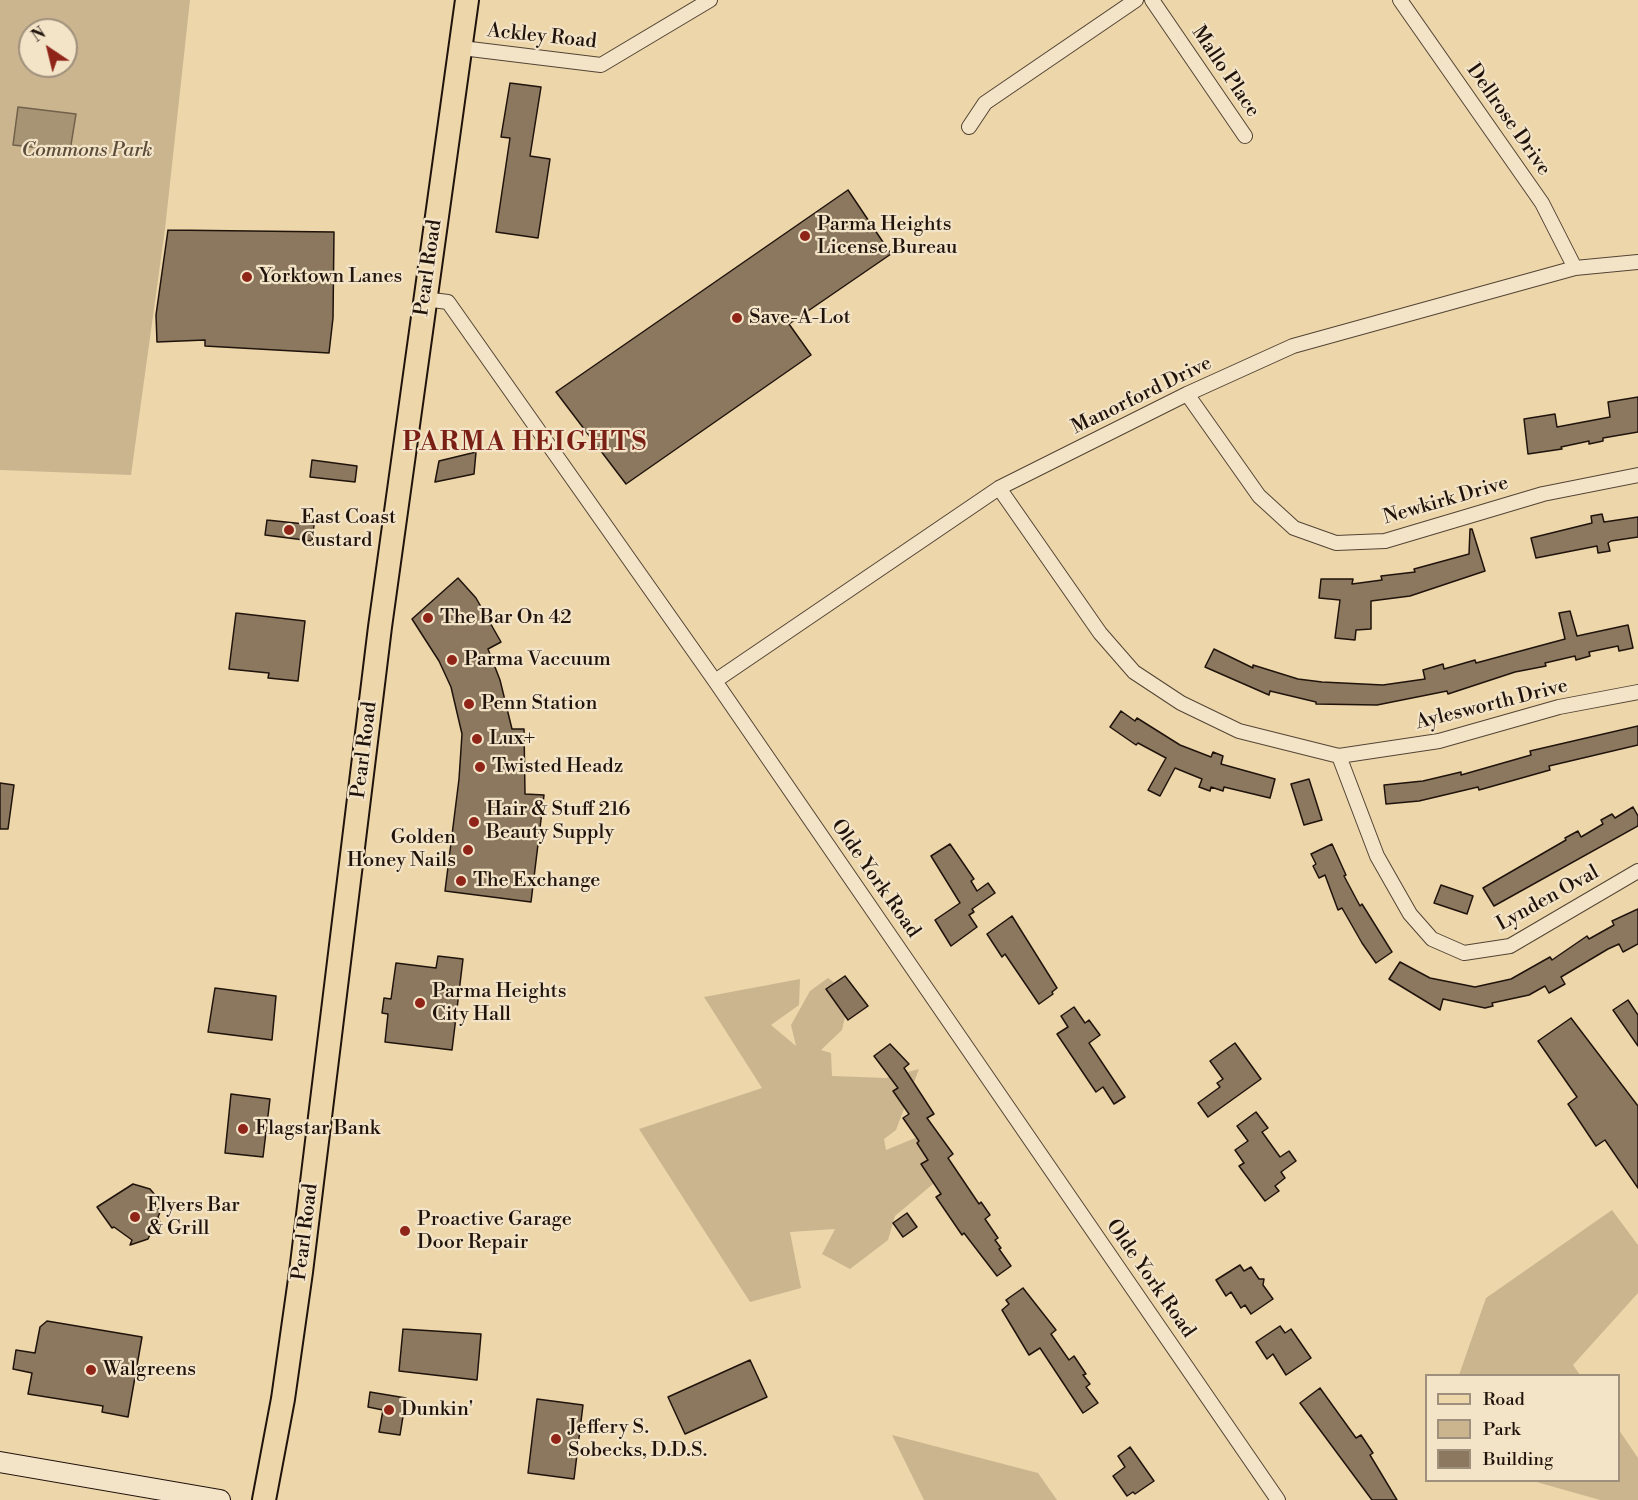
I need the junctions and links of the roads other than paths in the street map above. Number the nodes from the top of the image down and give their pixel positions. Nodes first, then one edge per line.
1 (467, 0) edge
2 (710, 0) edge
3 (1136, 0) edge
4 (1152, 0) edge
5 (1400, 0) edge
6 (462, 48) junction
7 (969, 128) dead end
8 (1245, 136) dead end
9 (1638, 262) edge
10 (1575, 268) junction
11 (424, 299) junction
12 (1187, 394) junction
13 (1638, 475) edge
14 (999, 488) junction
15 (715, 681) junction
16 (1638, 692) edge
17 (1339, 756) junction
18 (1638, 871) edge
19 (0, 1462) edge
20 (220, 1500) edge
21 (264, 1500) edge
22 (1278, 1500) edge

1 - 6 main road, Pearl Road
2 - 6 street, Ackley Road
3 - 7 street
4 - 8 street, Mallo Place
5 - 10 street, Dellrose Drive
6 - 11 main road, Pearl Road
9 - 10 street, Manorford Drive
10 - 12 street, Manorford Drive
11 - 15 street, Olde York Road
11 - 21 main road, Pearl Road
12 - 13 street, Newkirk Drive
12 - 14 street, Manorford Drive
14 - 15 street, Manorford Drive
14 - 17 street, Aylesworth Drive
15 - 22 street, Olde York Road
16 - 17 street, Aylesworth Drive
17 - 18 street, Lynden Oval
19 - 20 main road

